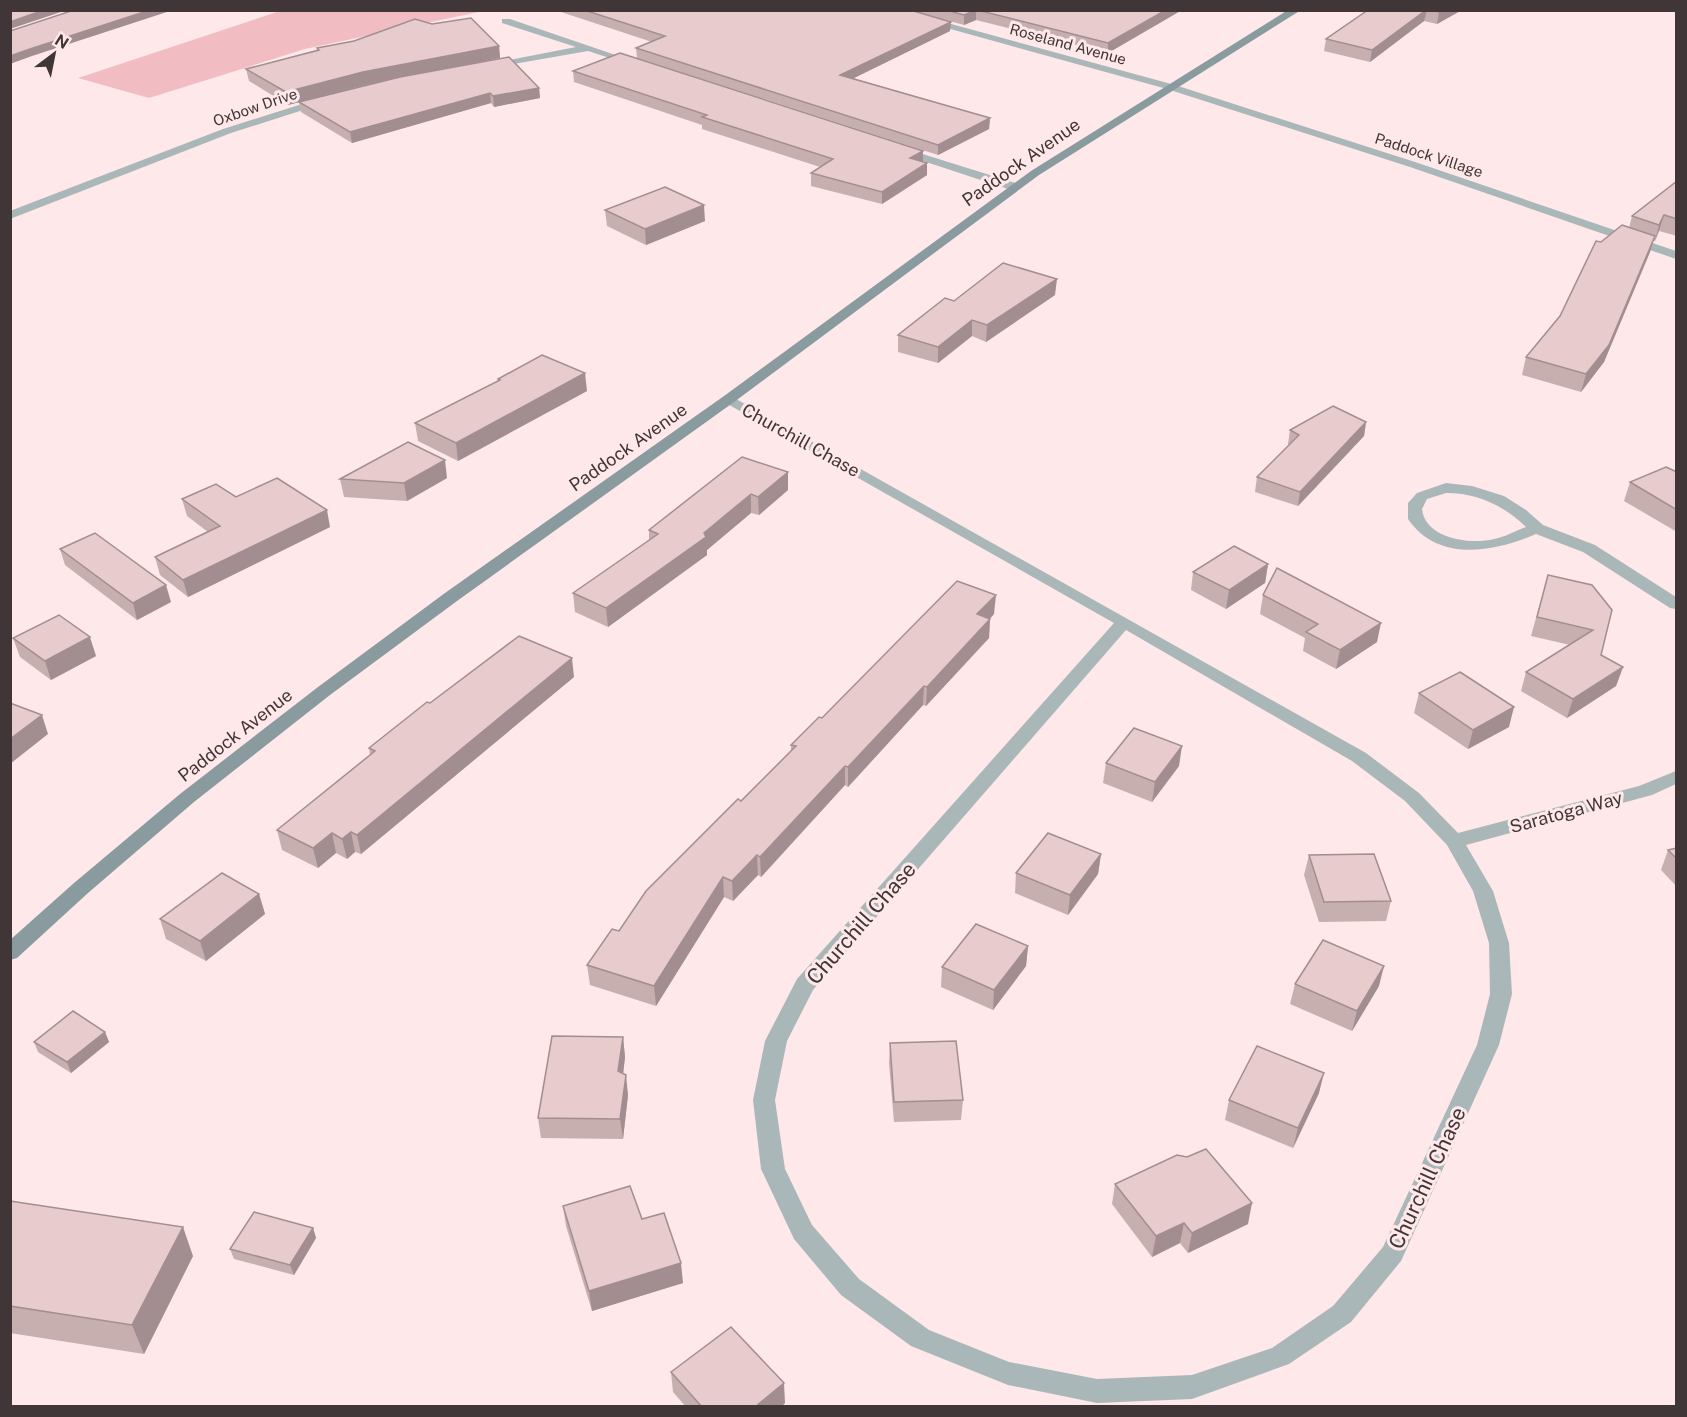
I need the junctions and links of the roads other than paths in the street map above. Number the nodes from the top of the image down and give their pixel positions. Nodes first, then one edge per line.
1 (886, 10) edge
2 (1296, 11) edge
3 (506, 21) dead end
4 (589, 48) junction
5 (645, 66) edge
6 (475, 69) edge
7 (1172, 87) junction
8 (331, 98) edge
9 (892, 147) edge
10 (1015, 187) junction
11 (10, 215) edge
12 (1677, 255) edge
13 (729, 399) junction
14 (1536, 528) junction
15 (1677, 604) edge
16 (1124, 622) junction
17 (1677, 777) edge
18 (1454, 841) junction
19 (10, 953) edge

1 - 7 street, Roseland Avenue
2 - 7 main road, Paddock Avenue
3 - 4 street
4 - 5 street
4 - 6 street
7 - 10 main road, Paddock Avenue
7 - 12 street, Paddock Village
8 - 11 street, Oxbow Drive
9 - 10 street
10 - 13 main road, Paddock Avenue
13 - 16 street, Churchill Chase
13 - 19 main road, Paddock Avenue
14 - 14 street
14 - 15 street
16 - 18 street, Churchill Chase
16 - 18 street, Churchill Chase
17 - 18 street, Saratoga Way

